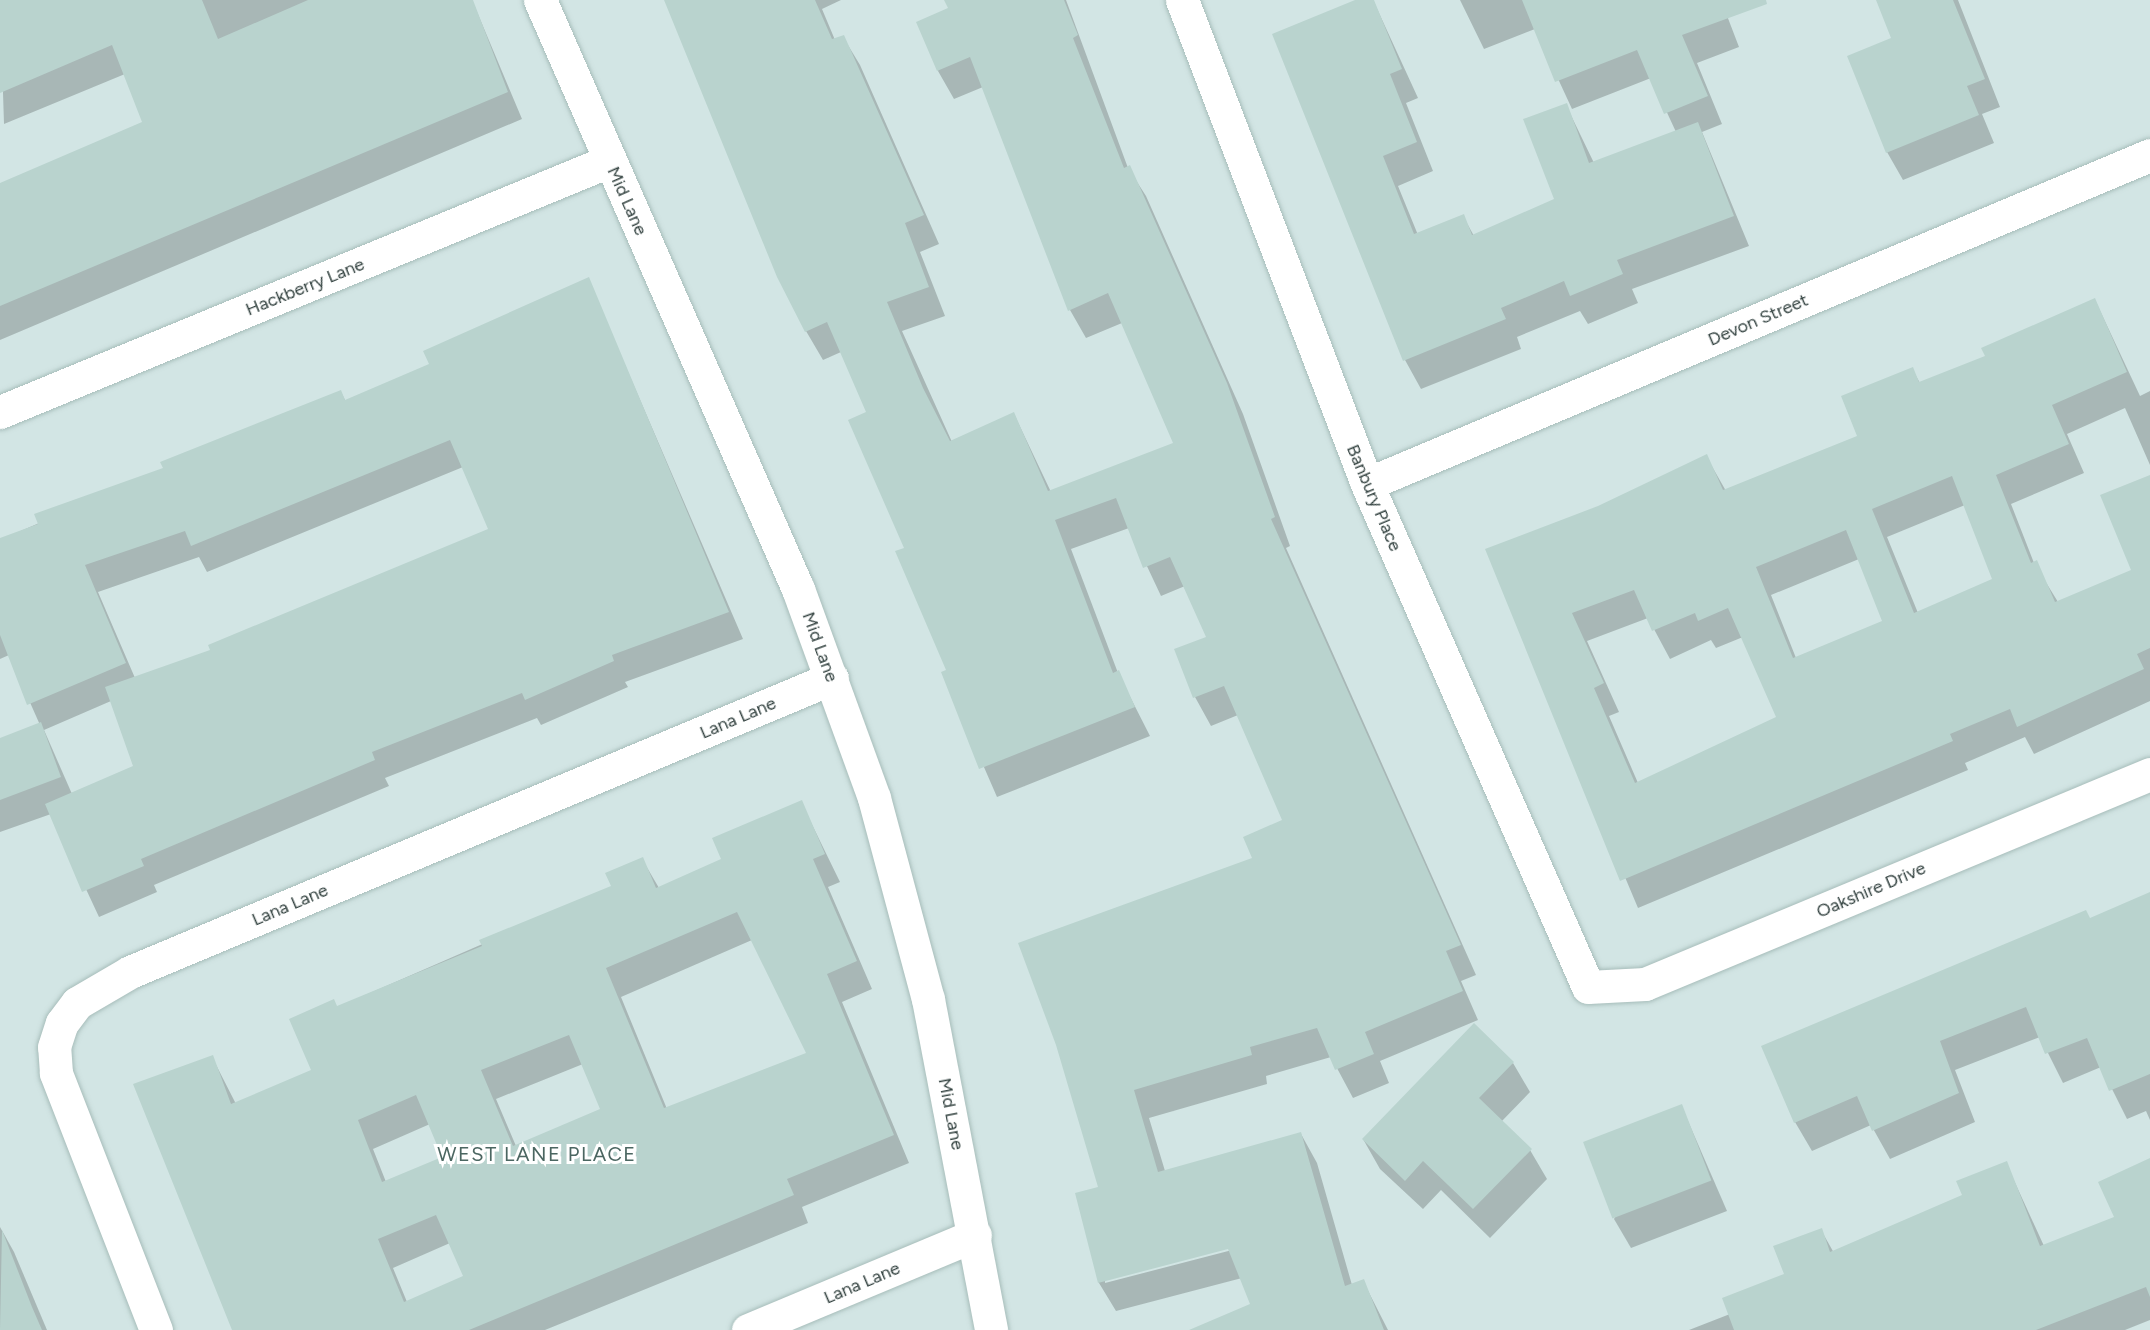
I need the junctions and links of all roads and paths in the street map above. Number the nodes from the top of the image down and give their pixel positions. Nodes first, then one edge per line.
1 (540, 0) edge
2 (1182, 0) edge
3 (2150, 155) edge
4 (609, 161) junction
5 (0, 412) edge
6 (1367, 484) junction
7 (832, 678) junction
8 (2150, 774) edge
9 (1588, 987) joint
10 (975, 1235) junction
11 (156, 1330) edge
12 (748, 1330) edge
13 (991, 1330) edge

1 - 4 street, Mid Lane
2 - 6 street, Banbury Place
3 - 6 street, Devon Street
4 - 5 street, Hackberry Lane
4 - 7 street, Mid Lane
6 - 9 street, Banbury Place
7 - 10 street, Mid Lane
7 - 11 street, Lana Lane
8 - 9 street, Oakshire Drive
10 - 12 street, Lana Lane
10 - 13 street, Mid Lane

